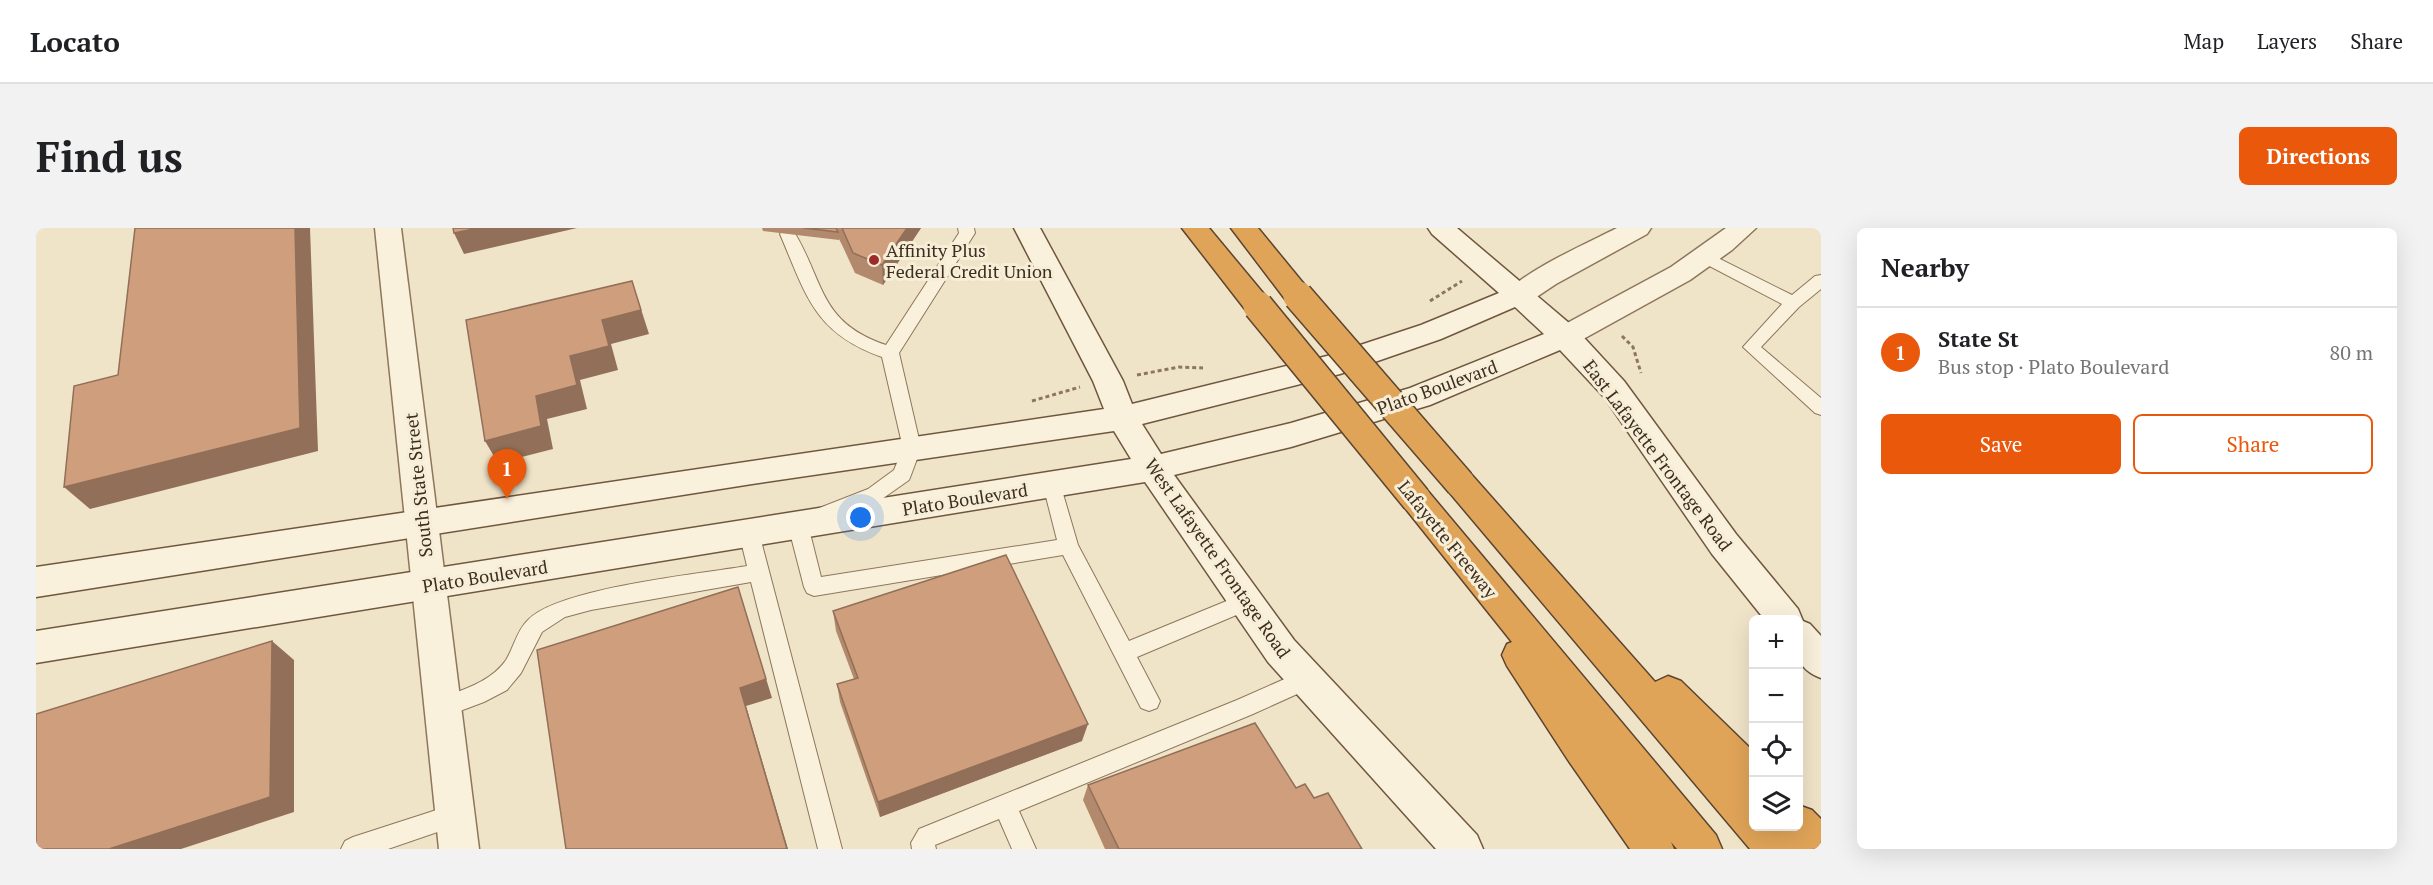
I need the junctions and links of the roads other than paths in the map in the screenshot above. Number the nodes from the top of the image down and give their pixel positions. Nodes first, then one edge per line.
1 (388, 228) edge
2 (966, 228) edge
3 (1027, 228) edge
4 (1195, 228) edge
5 (1244, 228) edge
6 (1441, 228) edge
7 (1638, 228) edge
8 (1743, 228) edge
9 (788, 234) dead end
10 (1704, 256) junction
11 (1821, 280) edge
12 (1519, 295) junction
13 (1793, 303) junction
14 (1566, 336) junction
15 (890, 353) junction
16 (1821, 408) edge
17 (1122, 418) junction
18 (912, 448) junction
19 (1153, 468) junction
20 (1052, 485) junction
21 (1483, 510) junction
22 (421, 522) junction
23 (798, 525) junction
24 (1438, 527) junction
25 (749, 533) junction
26 (1068, 546) junction
27 (759, 572) junction
28 (36, 582) edge
29 (430, 585) junction
30 (1246, 602) junction
31 (1782, 615) edge
32 (1803, 641) edge
33 (36, 647) edge
34 (1124, 653) junction
35 (1821, 662) edge
36 (1307, 679) junction
37 (1149, 701) dead end
38 (444, 707) junction
39 (1752, 777) edge
40 (1005, 805) junction
41 (1749, 817) edge
42 (1803, 829) edge
43 (1761, 831) edge
44 (457, 832) edge
45 (1821, 846) edge
46 (353, 849) edge
47 (830, 849) edge
48 (924, 849) edge
49 (1024, 849) edge
50 (1463, 849) edge
51 (1654, 849) edge
52 (1702, 849) edge
53 (1776, 849) edge

1 - 22 main road, South State Street
2 - 15 lane
3 - 17 main road, West Lafayette Frontage Road
4 - 24 highway, Lafayette Freeway, bridge
5 - 21 highway, bridge
6 - 12 main road, East Lafayette Frontage Road
7 - 12 main road
8 - 10 main road, Plato Boulevard
9 - 15 lane
10 - 13 lane
10 - 14 main road, Plato Boulevard
11 - 13 lane
12 - 14 main road, East Lafayette Frontage Road
12 - 17 main road
13 - 16 lane
14 - 19 main road, Plato Boulevard
14 - 31 main road, East Lafayette Frontage Road
15 - 18 lane
17 - 18 main road
17 - 19 main road, West Lafayette Frontage Road
18 - 22 main road
18 - 23 lane
19 - 20 main road, Plato Boulevard
19 - 30 main road, West Lafayette Frontage Road
20 - 23 main road, Plato Boulevard
20 - 26 lane
21 - 39 highway
21 - 41 highway
22 - 28 main road
22 - 29 main road, South State Street
23 - 25 main road, Plato Boulevard
23 - 26 lane
24 - 51 highway
24 - 52 highway, Lafayette Freeway
25 - 27 lane
25 - 29 main road, Plato Boulevard
26 - 34 lane
27 - 38 lane
27 - 47 lane
29 - 33 main road, Plato Boulevard
29 - 38 main road, South State Street
30 - 34 lane
30 - 36 main road, West Lafayette Frontage Road
32 - 35 main road
34 - 37 lane
36 - 40 lane
36 - 50 main road, West Lafayette Frontage Road
38 - 44 main road, South State Street
40 - 48 lane
40 - 49 lane
42 - 45 highway
43 - 53 highway
44 - 46 lane

